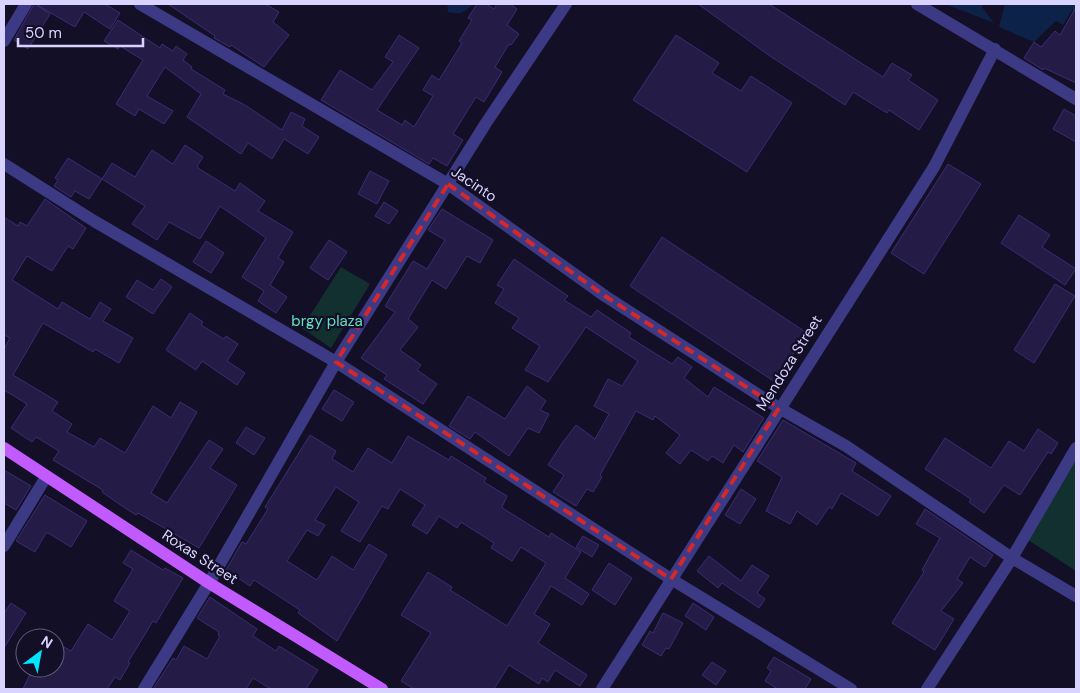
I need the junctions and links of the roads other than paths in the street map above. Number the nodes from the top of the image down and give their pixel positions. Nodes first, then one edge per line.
1 (26, 4) edge
2 (140, 4) edge
3 (566, 4) edge
4 (916, 4) edge
5 (4, 42) edge
6 (995, 49) junction
7 (1076, 99) edge
8 (4, 164) edge
9 (448, 184) junction
10 (336, 362) junction
11 (779, 408) junction
12 (4, 448) edge
13 (1076, 448) edge
14 (46, 477) junction
15 (4, 546) edge
16 (1012, 558) junction
17 (671, 579) junction
18 (209, 583) junction
19 (1076, 596) edge
20 (144, 689) edge
21 (382, 689) edge
22 (602, 689) edge
23 (851, 689) edge
24 (927, 689) edge

1 - 5 street
2 - 9 street, Jacinto
3 - 9 street
4 - 6 street
6 - 7 street
6 - 11 street, Mendoza Street
8 - 10 street
9 - 10 street
9 - 11 street, Jacinto
10 - 17 street
10 - 18 street
11 - 16 street, Jacinto
11 - 17 street, Mendoza Street
12 - 14 main road, Roxas Street
13 - 16 street
14 - 15 street
14 - 18 main road, Roxas Street
16 - 19 street, Jacinto
16 - 24 street
17 - 22 street, Mendoza Street
17 - 23 street
18 - 20 street
18 - 21 main road, Roxas Street

